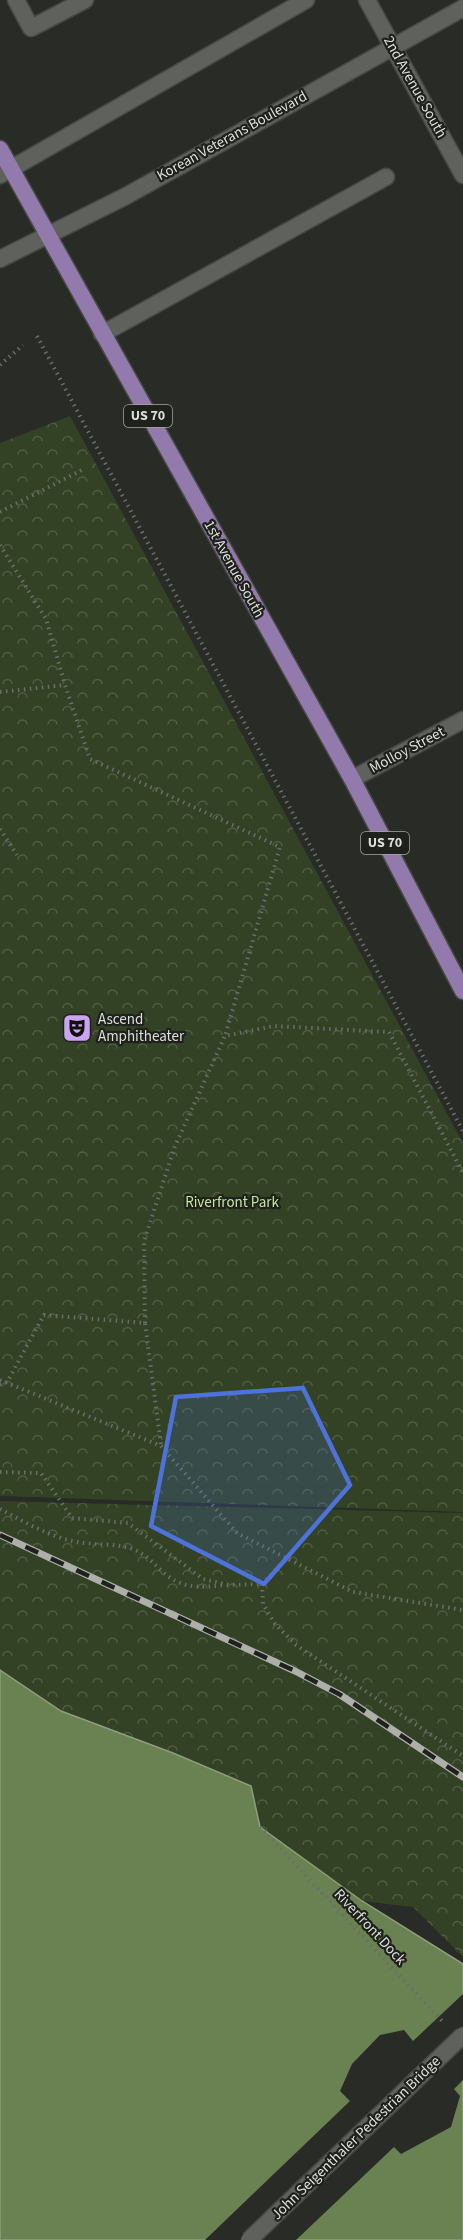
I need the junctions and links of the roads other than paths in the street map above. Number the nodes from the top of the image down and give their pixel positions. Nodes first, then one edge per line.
1 (16, 0) edge
2 (85, 0) edge
3 (306, 0) edge
4 (367, 0) edge
5 (463, 8) edge
6 (392, 47) junction
7 (0, 149) edge
8 (6, 172) edge
9 (463, 175) edge
10 (386, 177) dead end
11 (47, 235) junction
12 (0, 259) edge
13 (102, 334) junction
14 (463, 720) edge
15 (352, 779) junction
16 (463, 991) edge
17 (463, 2035) edge
18 (249, 2240) edge

1 - 2 main road
3 - 8 main road
4 - 6 main road, 2nd Avenue South
5 - 6 main road, Korean Veterans Boulevard
6 - 9 main road, 2nd Avenue South
6 - 11 main road, Korean Veterans Boulevard
7 - 8 main road, 1st Avenue South / US 70
8 - 11 main road, 1st Avenue South / US 70
10 - 13 main road
11 - 12 main road, Korean Veterans Boulevard
11 - 13 main road, 1st Avenue South / US 70
13 - 15 main road, 1st Avenue South / US 70
14 - 15 main road, Molloy Street
15 - 16 main road, 1st Avenue South / US 70
17 - 18 main road, John Seigenthaler Pedestrian Bridge, bridge

